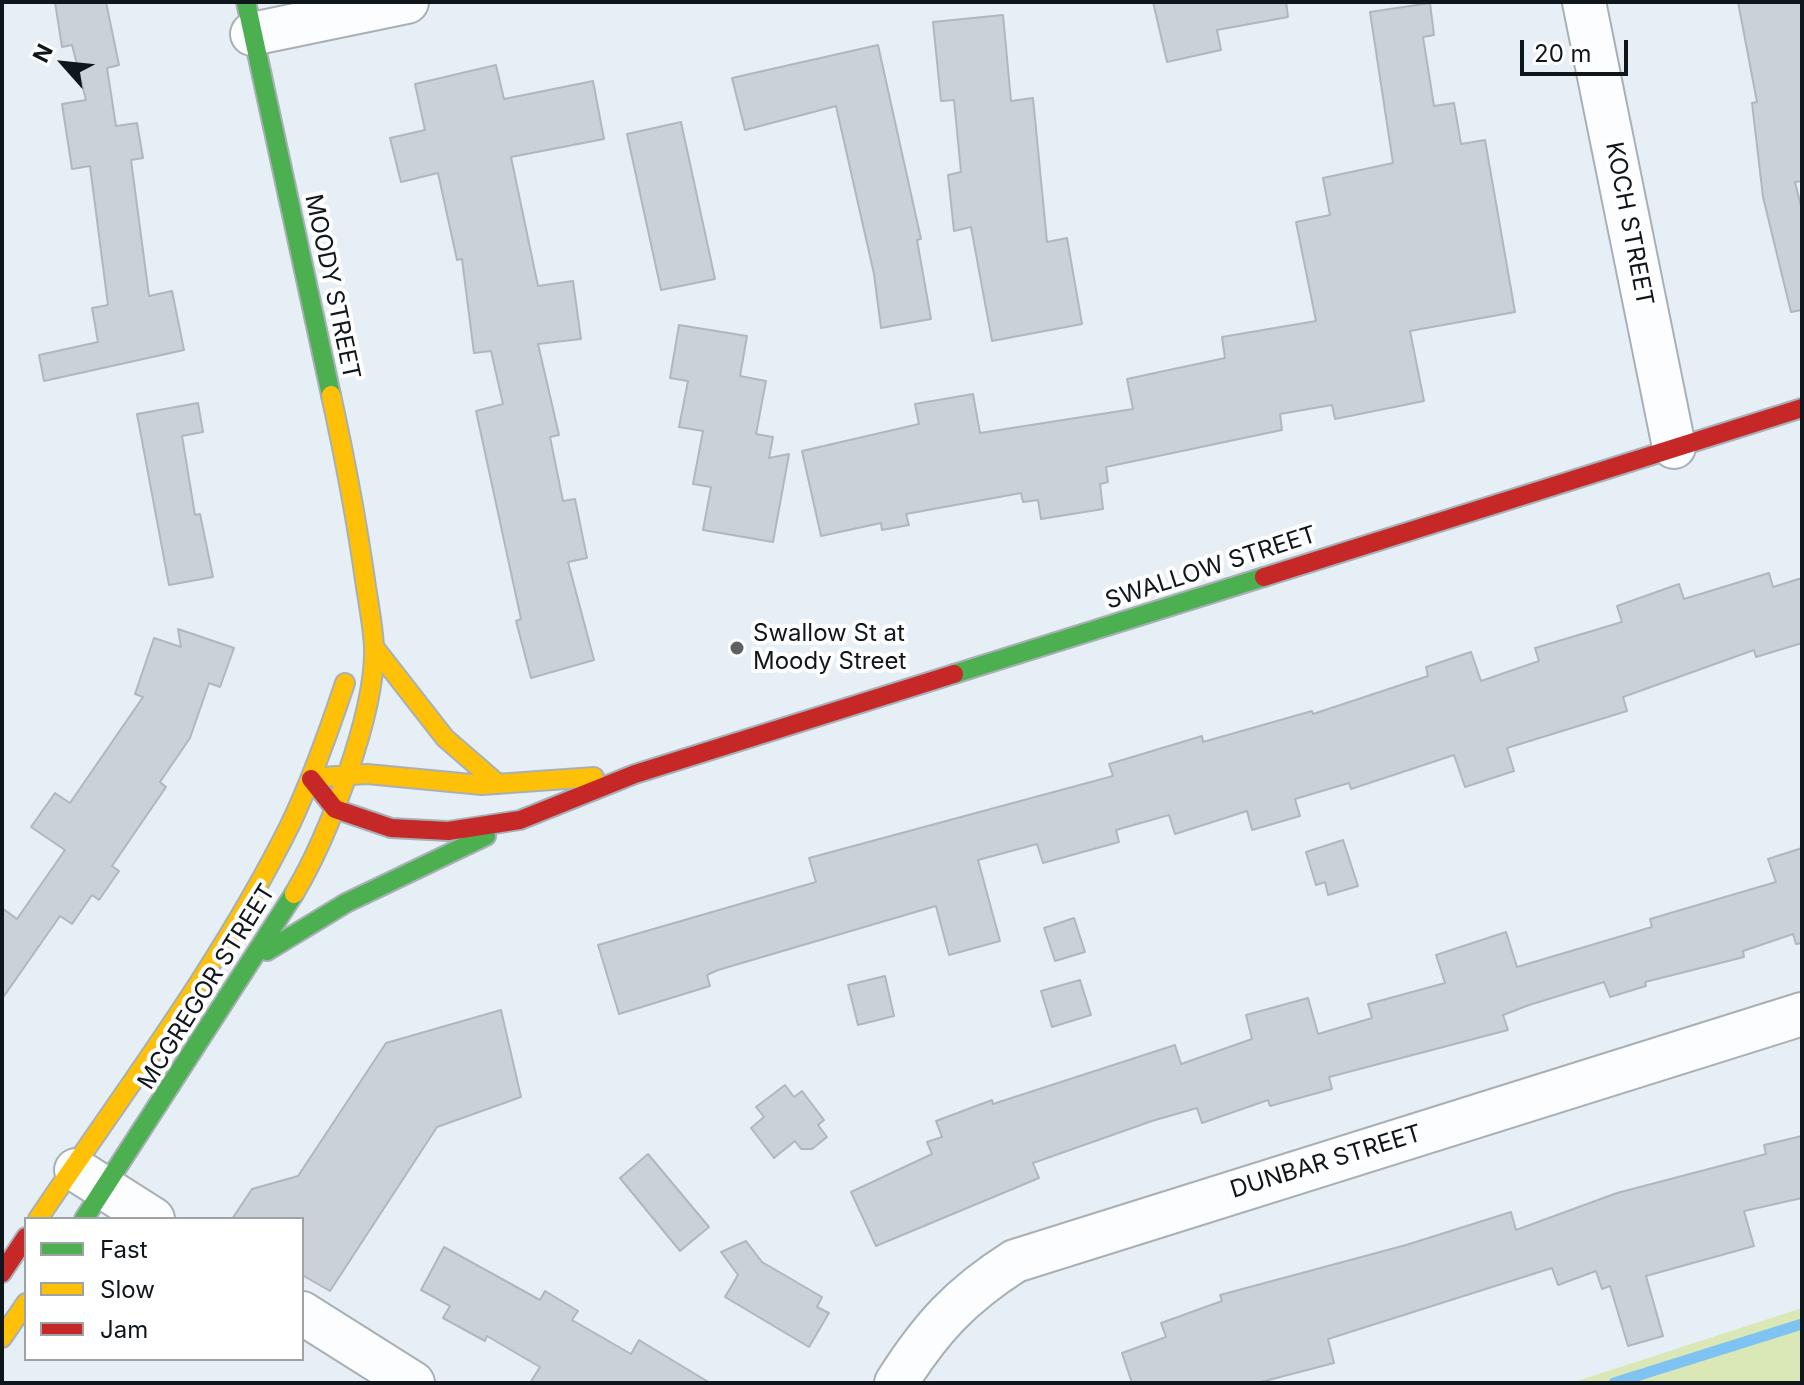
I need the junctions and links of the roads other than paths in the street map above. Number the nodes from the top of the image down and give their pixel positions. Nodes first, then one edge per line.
1 (407, 2) edge
2 (1584, 2) edge
3 (249, 18) edge
4 (1802, 408) edge
5 (1674, 447) junction
6 (360, 649) junction
7 (349, 770) junction
8 (635, 774) junction
9 (311, 779) junction
10 (498, 784) junction
11 (335, 809) junction
12 (520, 820) junction
13 (255, 959) junction
14 (1802, 1014) edge
15 (87, 1192) edge
16 (42, 1217) edge
17 (148, 1217) edge
18 (24, 1240) edge
19 (2, 1273) edge
20 (24, 1306) edge
21 (304, 1314) edge
22 (2, 1338) edge
23 (413, 1383) edge
24 (896, 1383) edge

1 - 3 street
2 - 5 street, KOCH STREET
3 - 6 street, MOODY STREET
4 - 5 street, SWALLOW STREET
5 - 8 street, SWALLOW STREET
6 - 7 street, MOODY STREET
6 - 9 street, MOODY STREET
6 - 10 street
7 - 9 street, SWALLOW STREET
7 - 10 street, SWALLOW STREET
7 - 11 street, MCGREGOR STREET
8 - 10 street, SWALLOW STREET
8 - 12 street, SWALLOW STREET
9 - 11 street
9 - 15 street, MCGREGOR STREET
11 - 12 street, SWALLOW STREET
11 - 13 street, MCGREGOR STREET
12 - 13 street
13 - 15 street, MCGREGOR STREET
14 - 24 street, DUNBAR STREET
15 - 16 street, MCGREGOR STREET
15 - 17 street
18 - 19 street
20 - 22 street
21 - 23 street

